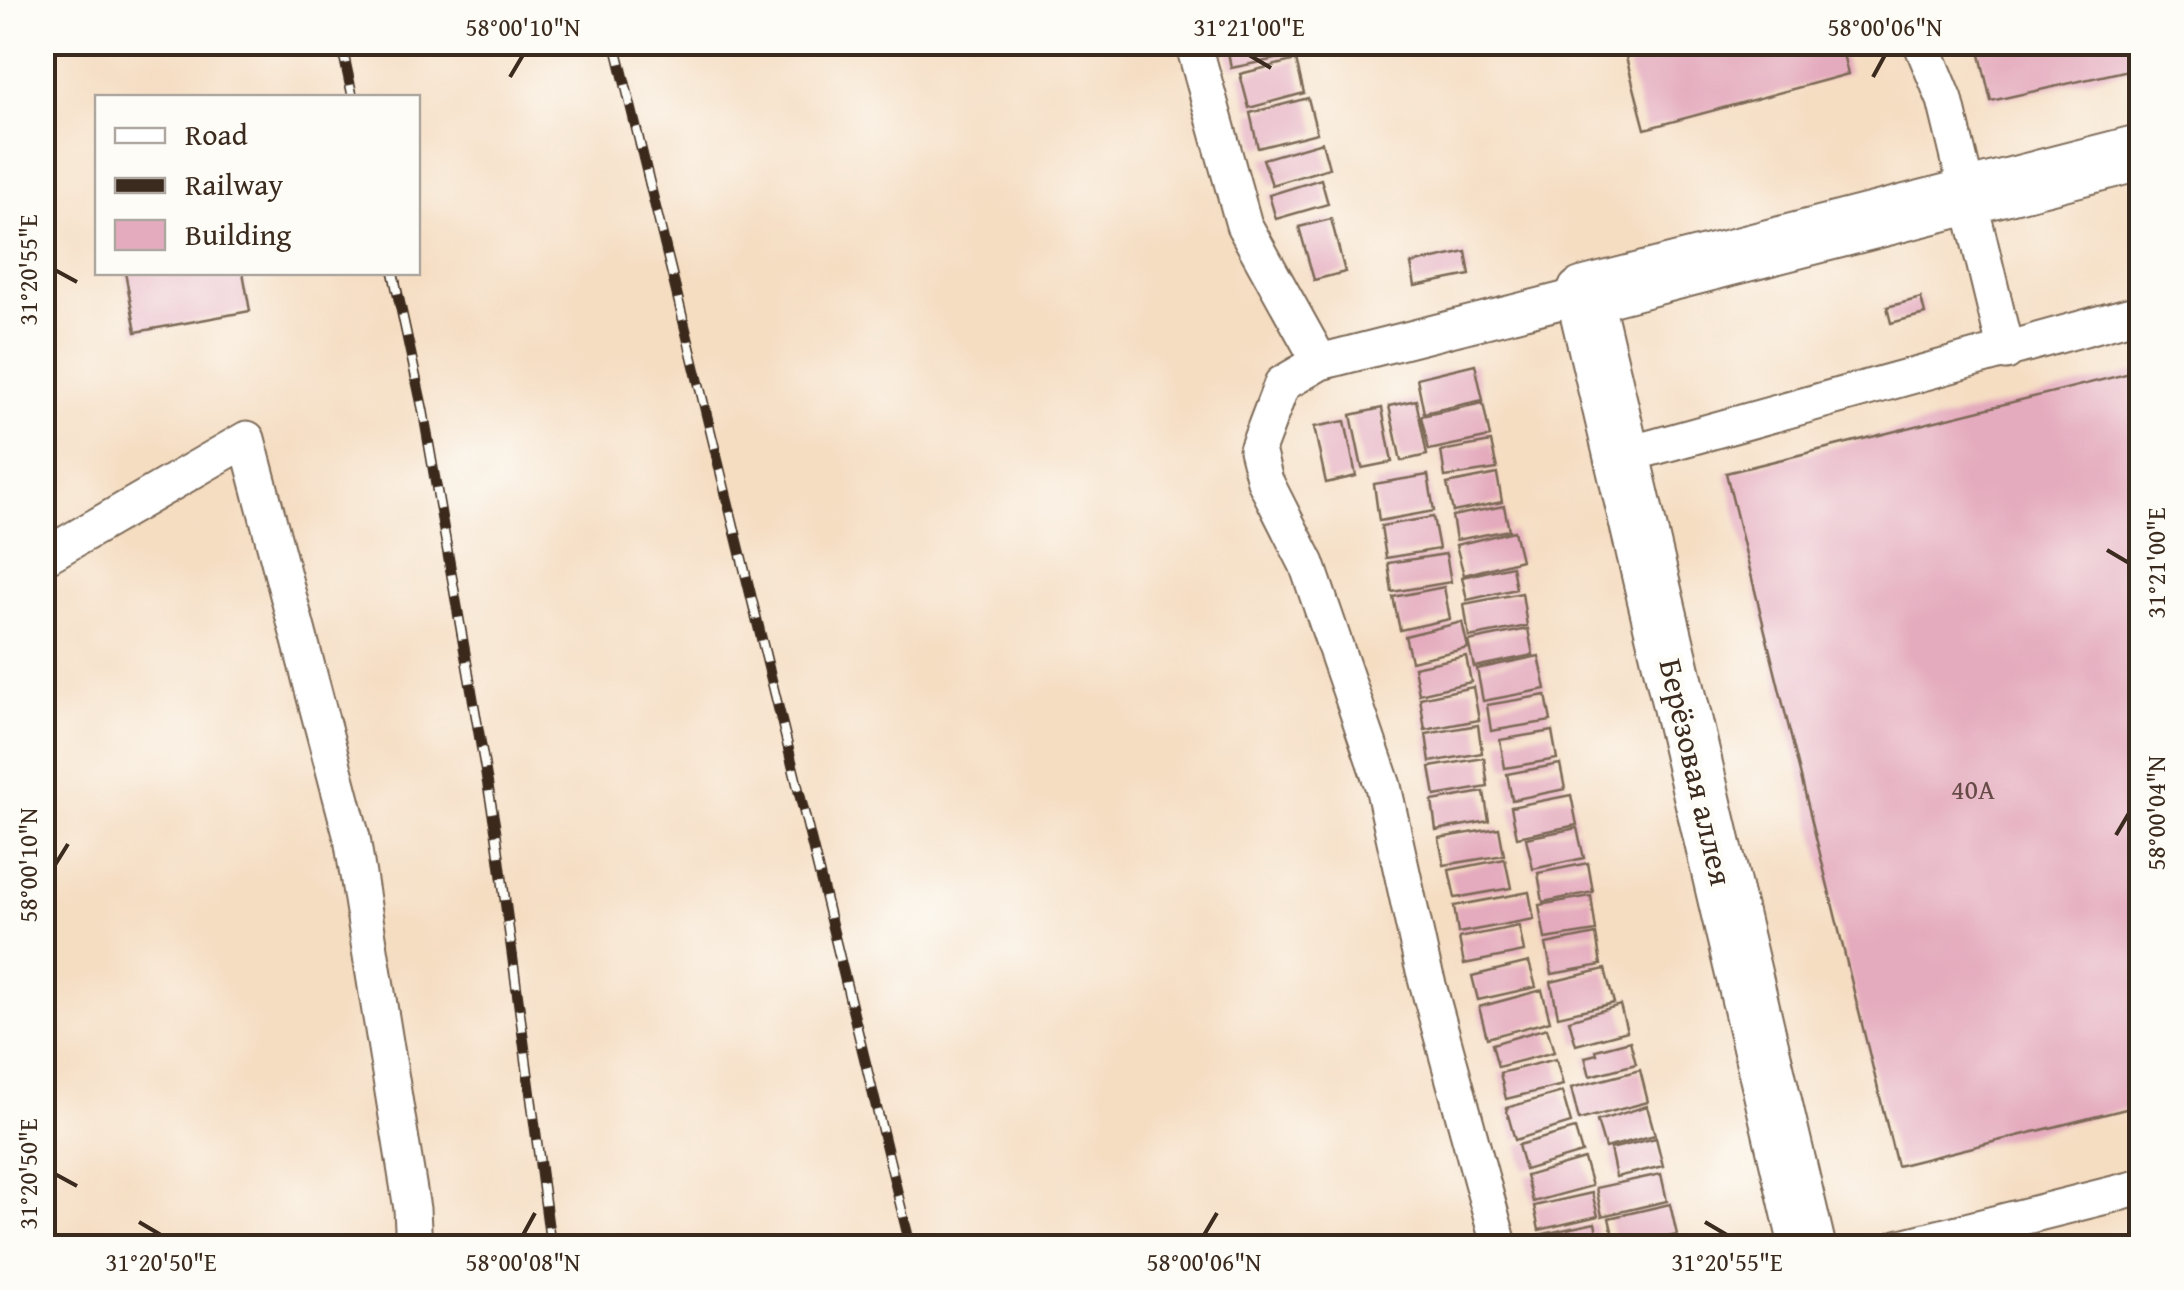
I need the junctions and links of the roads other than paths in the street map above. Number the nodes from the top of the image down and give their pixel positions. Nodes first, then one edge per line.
1 (1193, 42) edge
2 (1921, 42) edge
3 (2142, 152) edge
4 (1966, 198) junction
5 (1584, 295) junction
6 (2142, 312) edge
7 (2006, 352) junction
8 (1320, 362) junction
9 (1622, 456) junction
10 (42, 558) edge
11 (2142, 1187) edge
12 (414, 1248) edge
13 (1500, 1248) edge
14 (1808, 1248) edge
15 (1898, 1248) edge

1 - 8 lane
2 - 4 lane
3 - 4 street
4 - 5 street
4 - 7 lane
5 - 8 lane
5 - 9 street, Берёзовая аллея
6 - 7 lane
7 - 9 lane
8 - 13 lane
9 - 14 street, Берёзовая аллея
10 - 12 lane
11 - 15 lane

